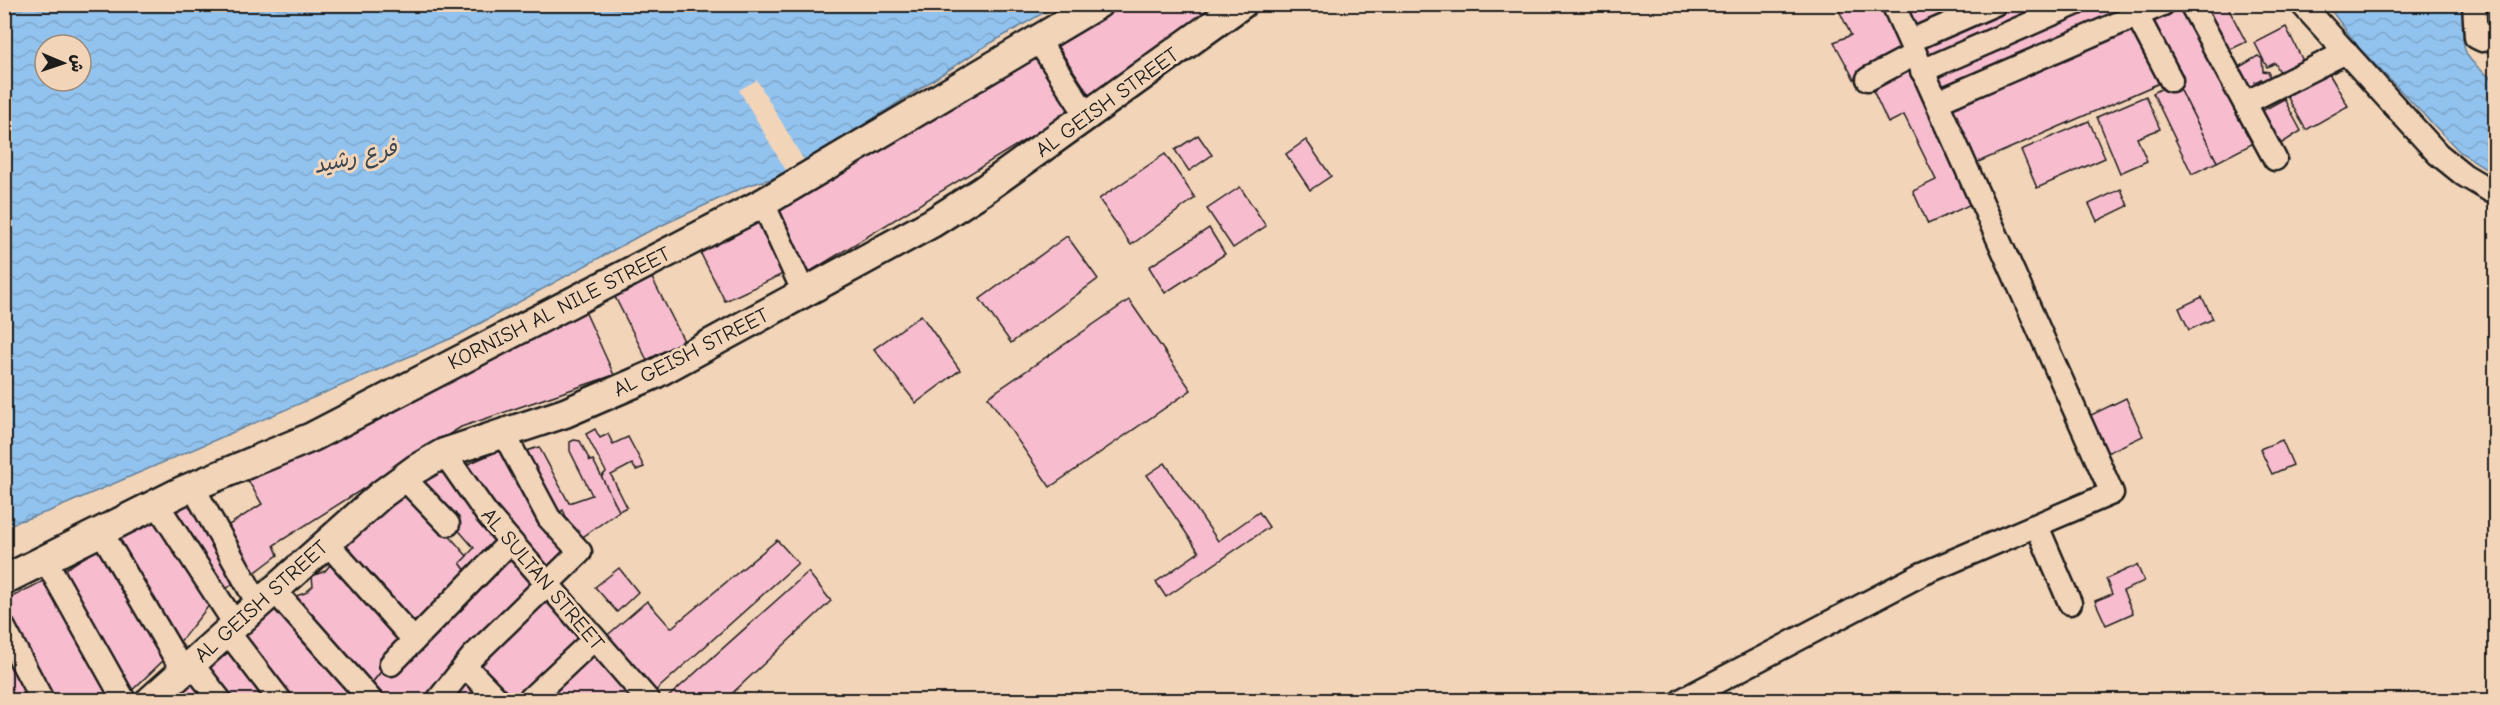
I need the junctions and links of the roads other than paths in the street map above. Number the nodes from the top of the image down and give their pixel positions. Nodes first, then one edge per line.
1 (1098, 4) edge
2 (1242, 4) edge
3 (1893, 4) edge
4 (1995, 4) edge
5 (2075, 4) edge
6 (2163, 4) edge
7 (2191, 4) edge
8 (2302, 4) edge
9 (2474, 4) edge
10 (2134, 10) edge
11 (2496, 28) edge
12 (1038, 40) junction
13 (2346, 52) junction
14 (1916, 55) junction
15 (1868, 79) dead end
16 (2171, 80) dead end
17 (1937, 102) junction
18 (2246, 103) junction
19 (1087, 116) junction
20 (2275, 159) dead end
21 (2496, 194) edge
22 (763, 203) junction
23 (804, 293) junction
24 (504, 434) junction
25 (444, 453) junction
26 (403, 477) junction
27 (193, 487) junction
28 (157, 504) junction
29 (448, 524) dead end
30 (2037, 526) junction
31 (102, 533) junction
32 (510, 542) junction
33 (327, 543) junction
34 (46, 561) junction
35 (4, 580) edge
36 (547, 584) junction
37 (266, 597) junction
38 (2070, 603) dead end
39 (4, 628) edge
40 (231, 628) junction
41 (594, 639) junction
42 (414, 640) junction
43 (391, 664) dead end
44 (465, 666) junction
45 (187, 667) junction
46 (158, 698) edge
47 (42, 700) edge
48 (124, 700) edge
49 (220, 700) edge
50 (280, 700) edge
51 (371, 700) edge
52 (438, 700) edge
53 (498, 700) edge
54 (529, 700) edge
55 (648, 700) edge
56 (1682, 700) edge

1 - 12 main road, KORNISH AL NILE STREET
2 - 19 main road, AL GEISH STREET
3 - 14 street
4 - 14 street
5 - 14 street
6 - 10 street
7 - 18 street
8 - 13 street
9 - 11 street
10 - 16 street
10 - 17 street
12 - 19 street
12 - 22 main road, KORNISH AL NILE STREET
13 - 18 street
13 - 21 street
14 - 15 street
14 - 17 street
17 - 30 street
18 - 20 street
19 - 23 main road, AL GEISH STREET
22 - 23 street
22 - 27 main road, KORNISH AL NILE STREET
23 - 24 main road, AL GEISH STREET
24 - 25 main road, AL GEISH STREET
24 - 36 street
25 - 26 main road, AL GEISH STREET
25 - 32 street, AL SULTAN STREET
26 - 29 street
26 - 33 main road, AL GEISH STREET
27 - 28 main road, KORNISH AL NILE STREET
27 - 37 street
28 - 31 main road, KORNISH AL NILE STREET
28 - 40 street
30 - 38 street
30 - 56 street
31 - 34 main road, KORNISH AL NILE STREET
31 - 45 street
32 - 36 street, AL SULTAN STREET
32 - 42 street
33 - 37 main road, AL GEISH STREET
33 - 42 street
34 - 35 main road, KORNISH AL NILE STREET
34 - 48 street
36 - 41 street, AL SULTAN STREET
36 - 44 street
37 - 40 main road, AL GEISH STREET
37 - 51 street
39 - 47 street
40 - 45 main road, AL GEISH STREET
40 - 50 street
41 - 54 street
41 - 55 street, AL SULTAN STREET
42 - 43 street
44 - 52 street
44 - 53 street
45 - 46 main road, AL GEISH STREET
45 - 49 street

